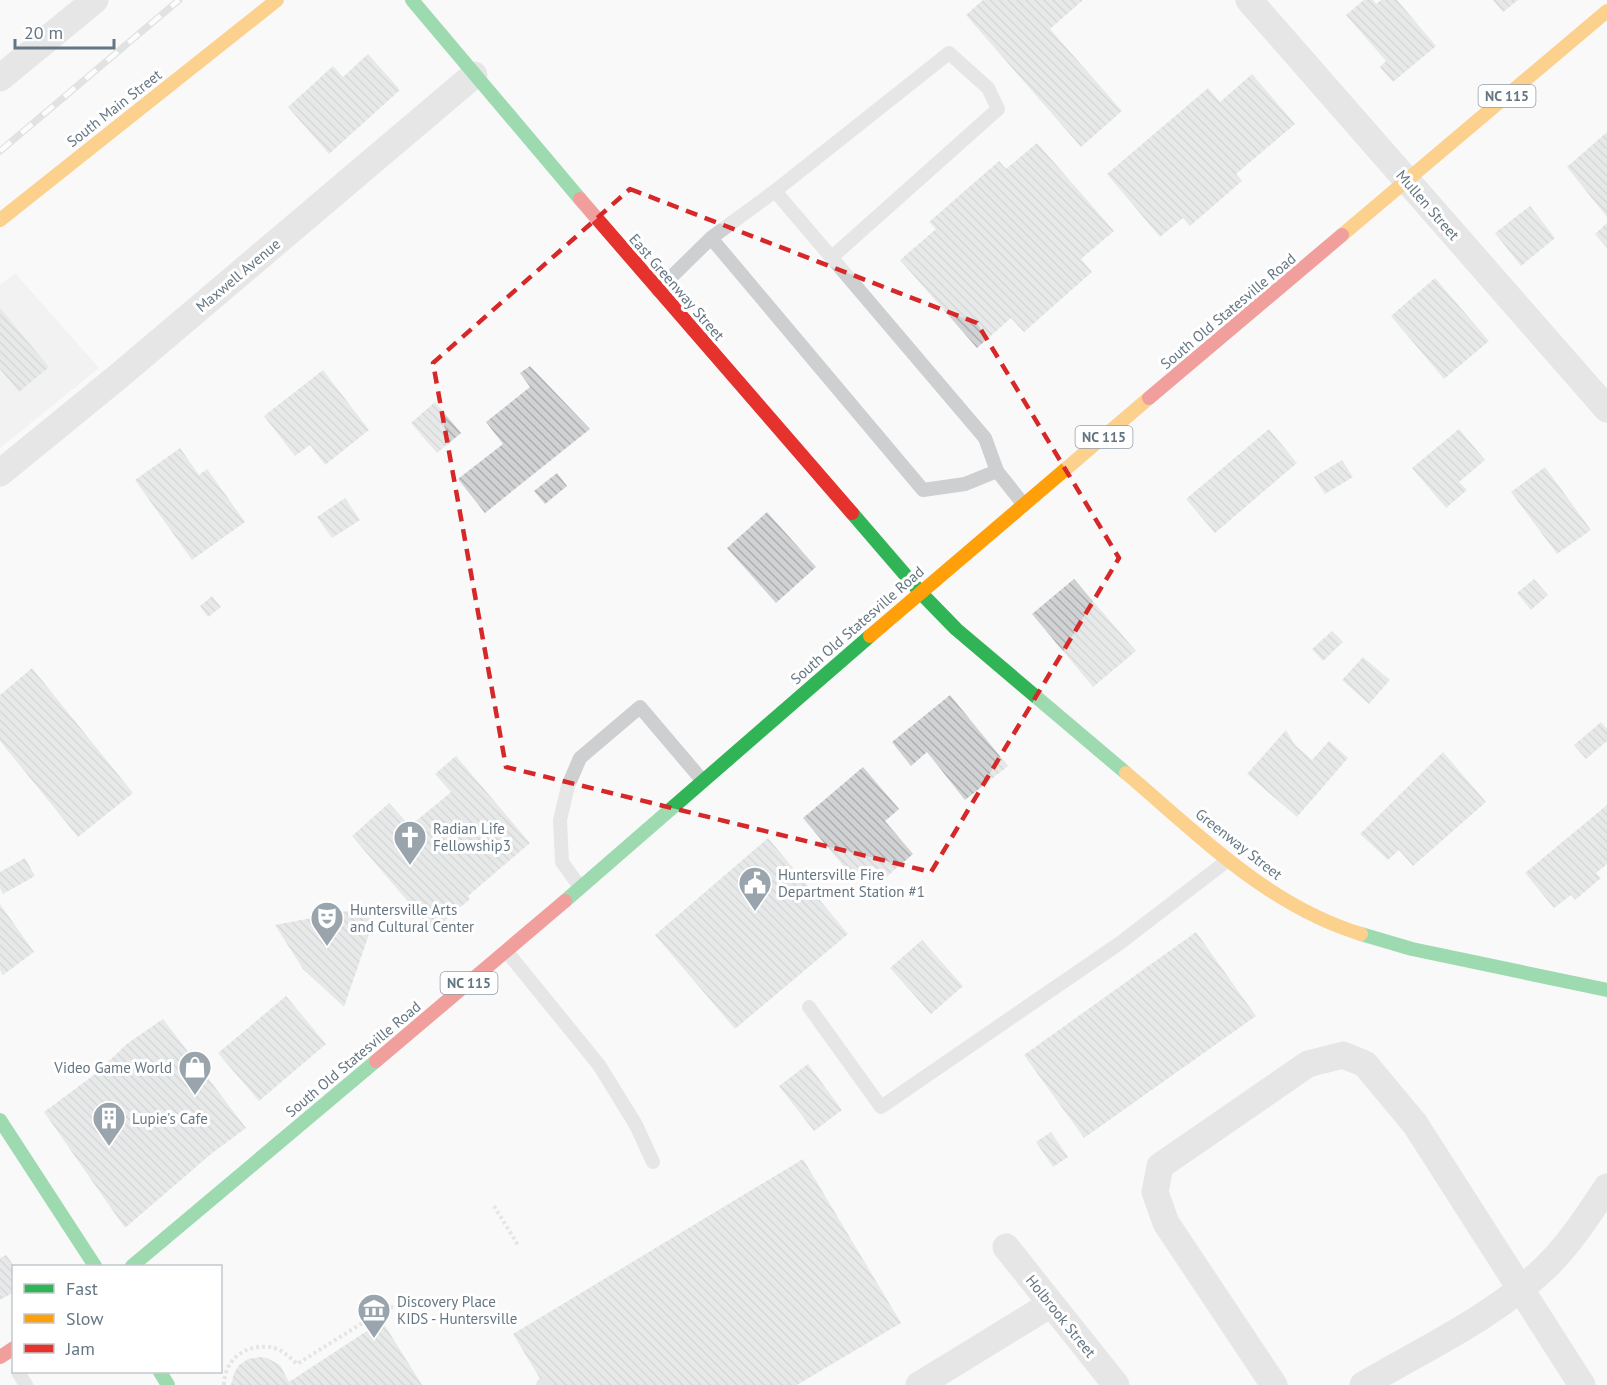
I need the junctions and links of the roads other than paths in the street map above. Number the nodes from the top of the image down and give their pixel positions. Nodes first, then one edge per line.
1 (95, 0) edge
2 (277, 0) edge
3 (412, 0) edge
4 (1249, 0) edge
5 (1607, 11) edge
6 (474, 75) junction
7 (0, 78) edge
8 (1407, 181) junction
9 (775, 191) junction
10 (0, 220) edge
11 (711, 238) junction
12 (832, 257) junction
13 (658, 290) junction
14 (1607, 409) edge
15 (997, 471) junction
16 (0, 472) edge
17 (1023, 505) junction
18 (920, 592) junction
19 (702, 780) junction
20 (1228, 860) junction
21 (580, 887) junction
22 (507, 952) junction
23 (1607, 990) edge
24 (809, 1007) dead end
25 (0, 1120) edge
26 (653, 1162) dead end
27 (1607, 1187) edge
28 (1006, 1247) dead end
29 (94, 1265) edge
30 (133, 1265) edge
31 (1521, 1287) junction
32 (1051, 1304) junction
33 (919, 1385) edge
34 (1116, 1385) edge
35 (1274, 1385) edge
36 (1363, 1385) edge
37 (1582, 1385) edge

1 - 7 street
2 - 10 main road, South Main Street
3 - 6 main road, East Greenway Street
4 - 8 street, Mullen Street
5 - 8 main road, South Old Statesville Road / NC 115
6 - 13 main road, East Greenway Street
6 - 16 street, Maxwell Avenue
8 - 14 street, Mullen Street
8 - 17 main road, South Old Statesville Road / NC 115
9 - 11 lane
9 - 12 lane
9 - 12 lane
11 - 13 lane
11 - 15 lane
12 - 15 lane
13 - 18 main road, East Greenway Street
15 - 17 lane
17 - 18 main road, South Old Statesville Road / NC 115
18 - 19 main road, South Old Statesville Road / NC 115
18 - 20 main road, Greenway Street
19 - 21 main road, South Old Statesville Road / NC 115
19 - 21 lane
20 - 23 main road, Greenway Street
20 - 24 lane
21 - 22 main road, South Old Statesville Road / NC 115
22 - 26 lane
22 - 30 main road, South Old Statesville Road / NC 115
25 - 29 main road
27 - 31 street
28 - 32 street, Holbrook Street
31 - 35 street
31 - 36 street
31 - 37 street
32 - 33 street
32 - 34 street, Holbrook Street

